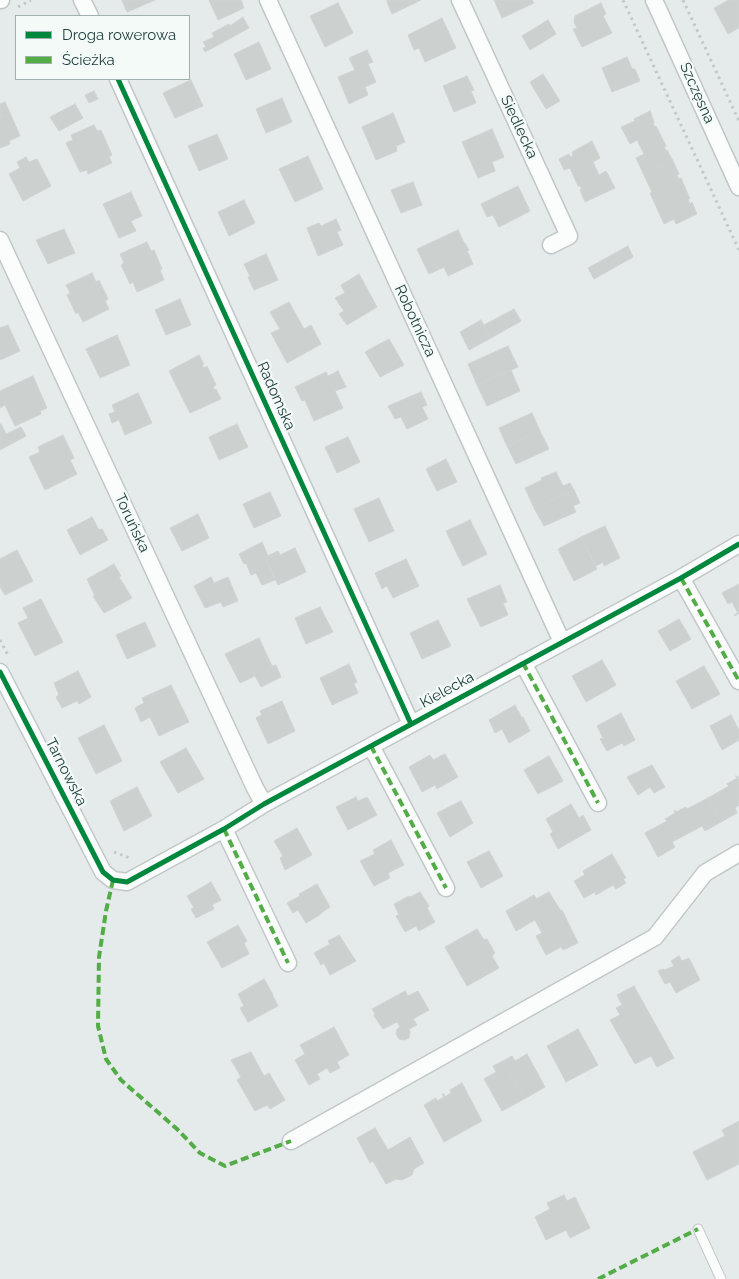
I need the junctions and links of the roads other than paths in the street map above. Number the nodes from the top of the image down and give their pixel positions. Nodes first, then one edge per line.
1 (82, 0) edge
2 (268, 0) edge
3 (460, 0) edge
4 (654, 0) edge
5 (90, 15) edge
6 (118, 80) edge
7 (739, 187) edge
8 (0, 240) edge
9 (551, 245) dead end
10 (739, 544) edge
11 (681, 578) junction
12 (562, 642) junction
13 (522, 663) junction
14 (0, 672) edge
15 (739, 681) edge
16 (411, 724) junction
17 (371, 746) junction
18 (598, 803) dead end
19 (264, 804) junction
20 (224, 829) junction
21 (739, 853) edge
22 (113, 880) joint
23 (446, 888) dead end
24 (288, 963) dead end
25 (291, 1141) dead end
26 (698, 1229) dead end
27 (721, 1279) edge

1 - 5 street
2 - 12 street, Robotnicza
3 - 9 street, Siedlecka
4 - 7 street, Szczęsna
6 - 16 street, Radomska
8 - 19 street, Toruńska
10 - 11 street, Kielecka
11 - 12 street, Kielecka
11 - 15 street
12 - 13 street, Kielecka
13 - 16 street, Kielecka
13 - 18 street
14 - 22 street, Tarnowska
16 - 17 street, Kielecka
17 - 19 street, Kielecka
17 - 23 street
19 - 20 street, Kielecka
20 - 22 street, Kielecka
20 - 24 street
21 - 25 street
26 - 27 lane

